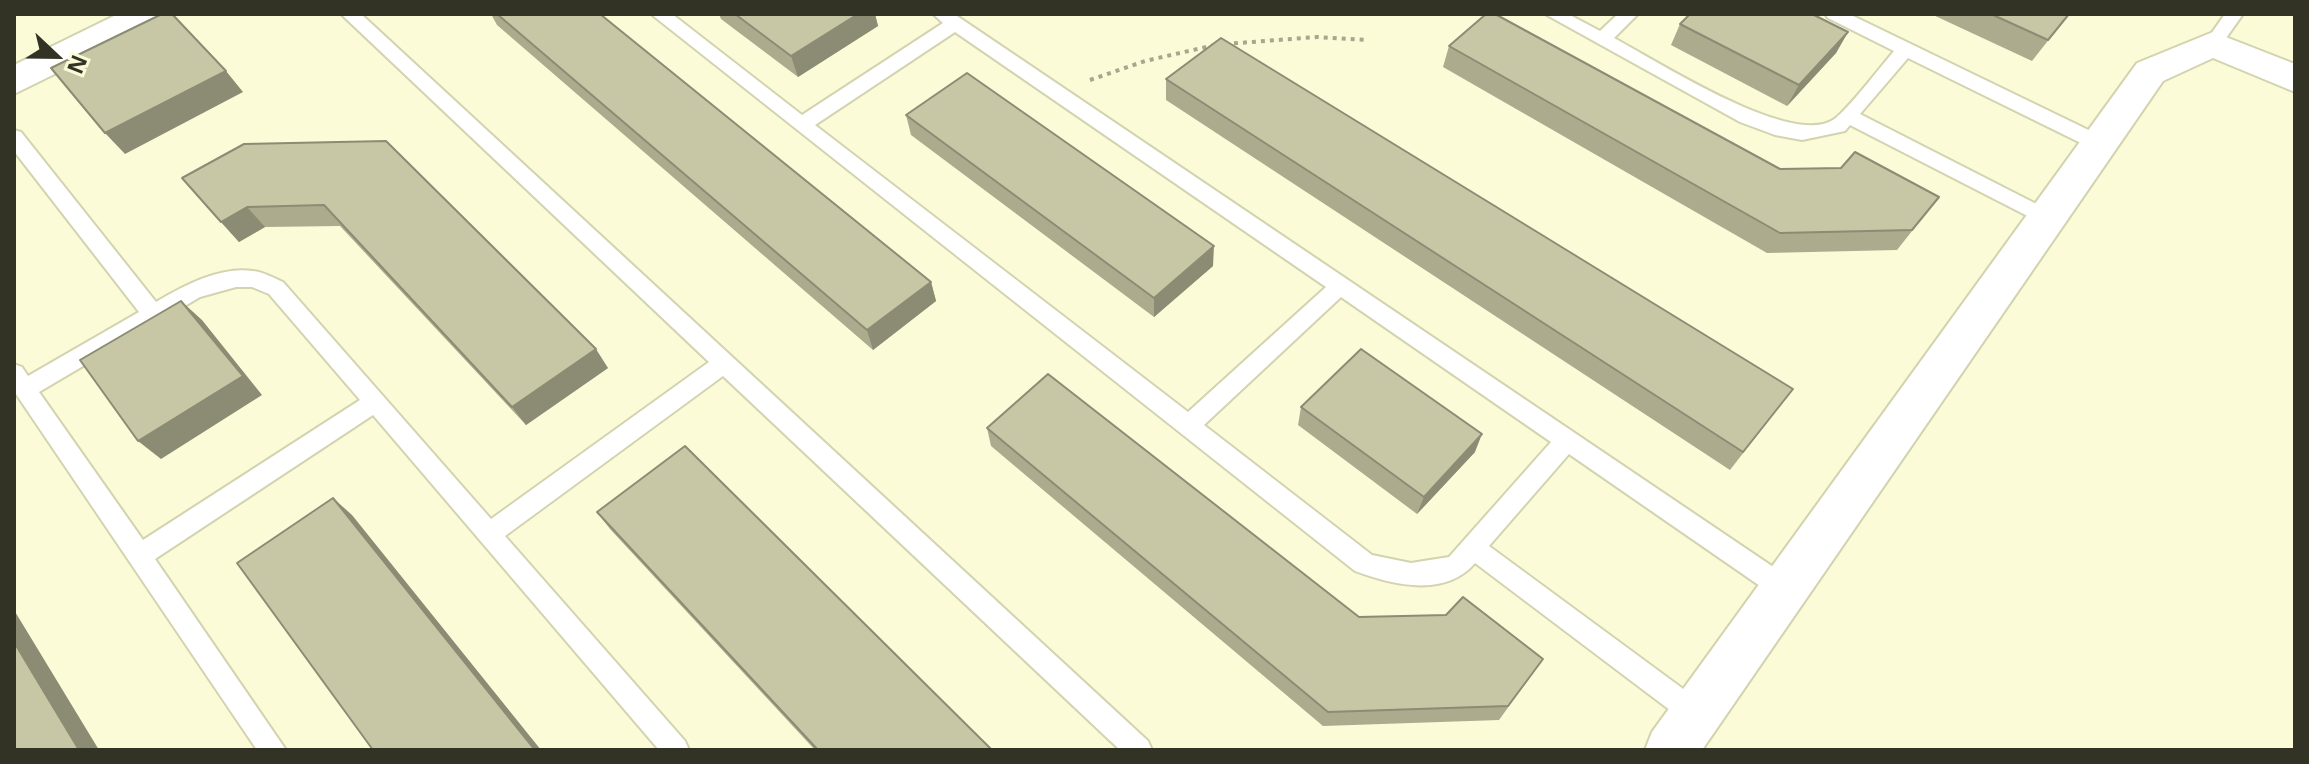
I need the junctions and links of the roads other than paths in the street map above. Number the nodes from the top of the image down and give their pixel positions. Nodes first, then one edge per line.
1 (147, 14) edge
2 (350, 14) edge
3 (660, 14) edge
4 (1554, 14) edge
5 (1629, 14) edge
6 (1834, 14) edge
7 (949, 19) edge
8 (2223, 29) edge
9 (1602, 40) junction
10 (1906, 49) junction
11 (2295, 79) edge
12 (14, 81) edge
13 (1848, 116) junction
14 (801, 125) junction
15 (14, 137) edge
16 (2100, 144) junction
17 (2047, 218) junction
18 (1340, 286) junction
19 (153, 314) junction
20 (724, 363) junction
21 (19, 381) edge
22 (375, 402) junction
23 (1187, 427) junction
24 (1567, 440) junction
25 (489, 534) junction
26 (1473, 548) junction
27 (139, 556) junction
28 (1785, 589) junction
29 (1696, 714) junction
30 (273, 750) edge
31 (676, 750) edge
32 (1139, 750) edge
33 (1671, 750) edge

1 - 12 street
2 - 20 lane
3 - 14 lane
4 - 9 lane
5 - 9 lane
6 - 10 lane
7 - 14 lane
7 - 18 lane
8 - 11 street
8 - 16 street
9 - 13 lane
10 - 13 lane
10 - 16 lane
13 - 17 lane
14 - 23 lane
15 - 19 lane
16 - 17 street
17 - 28 street
18 - 23 lane
18 - 24 lane
19 - 21 lane
19 - 22 lane
20 - 25 lane
20 - 32 lane
21 - 27 lane
22 - 25 lane
22 - 27 lane
23 - 26 lane
24 - 26 lane
24 - 28 lane
25 - 31 lane
26 - 29 lane
27 - 30 lane
28 - 29 street
29 - 33 street

